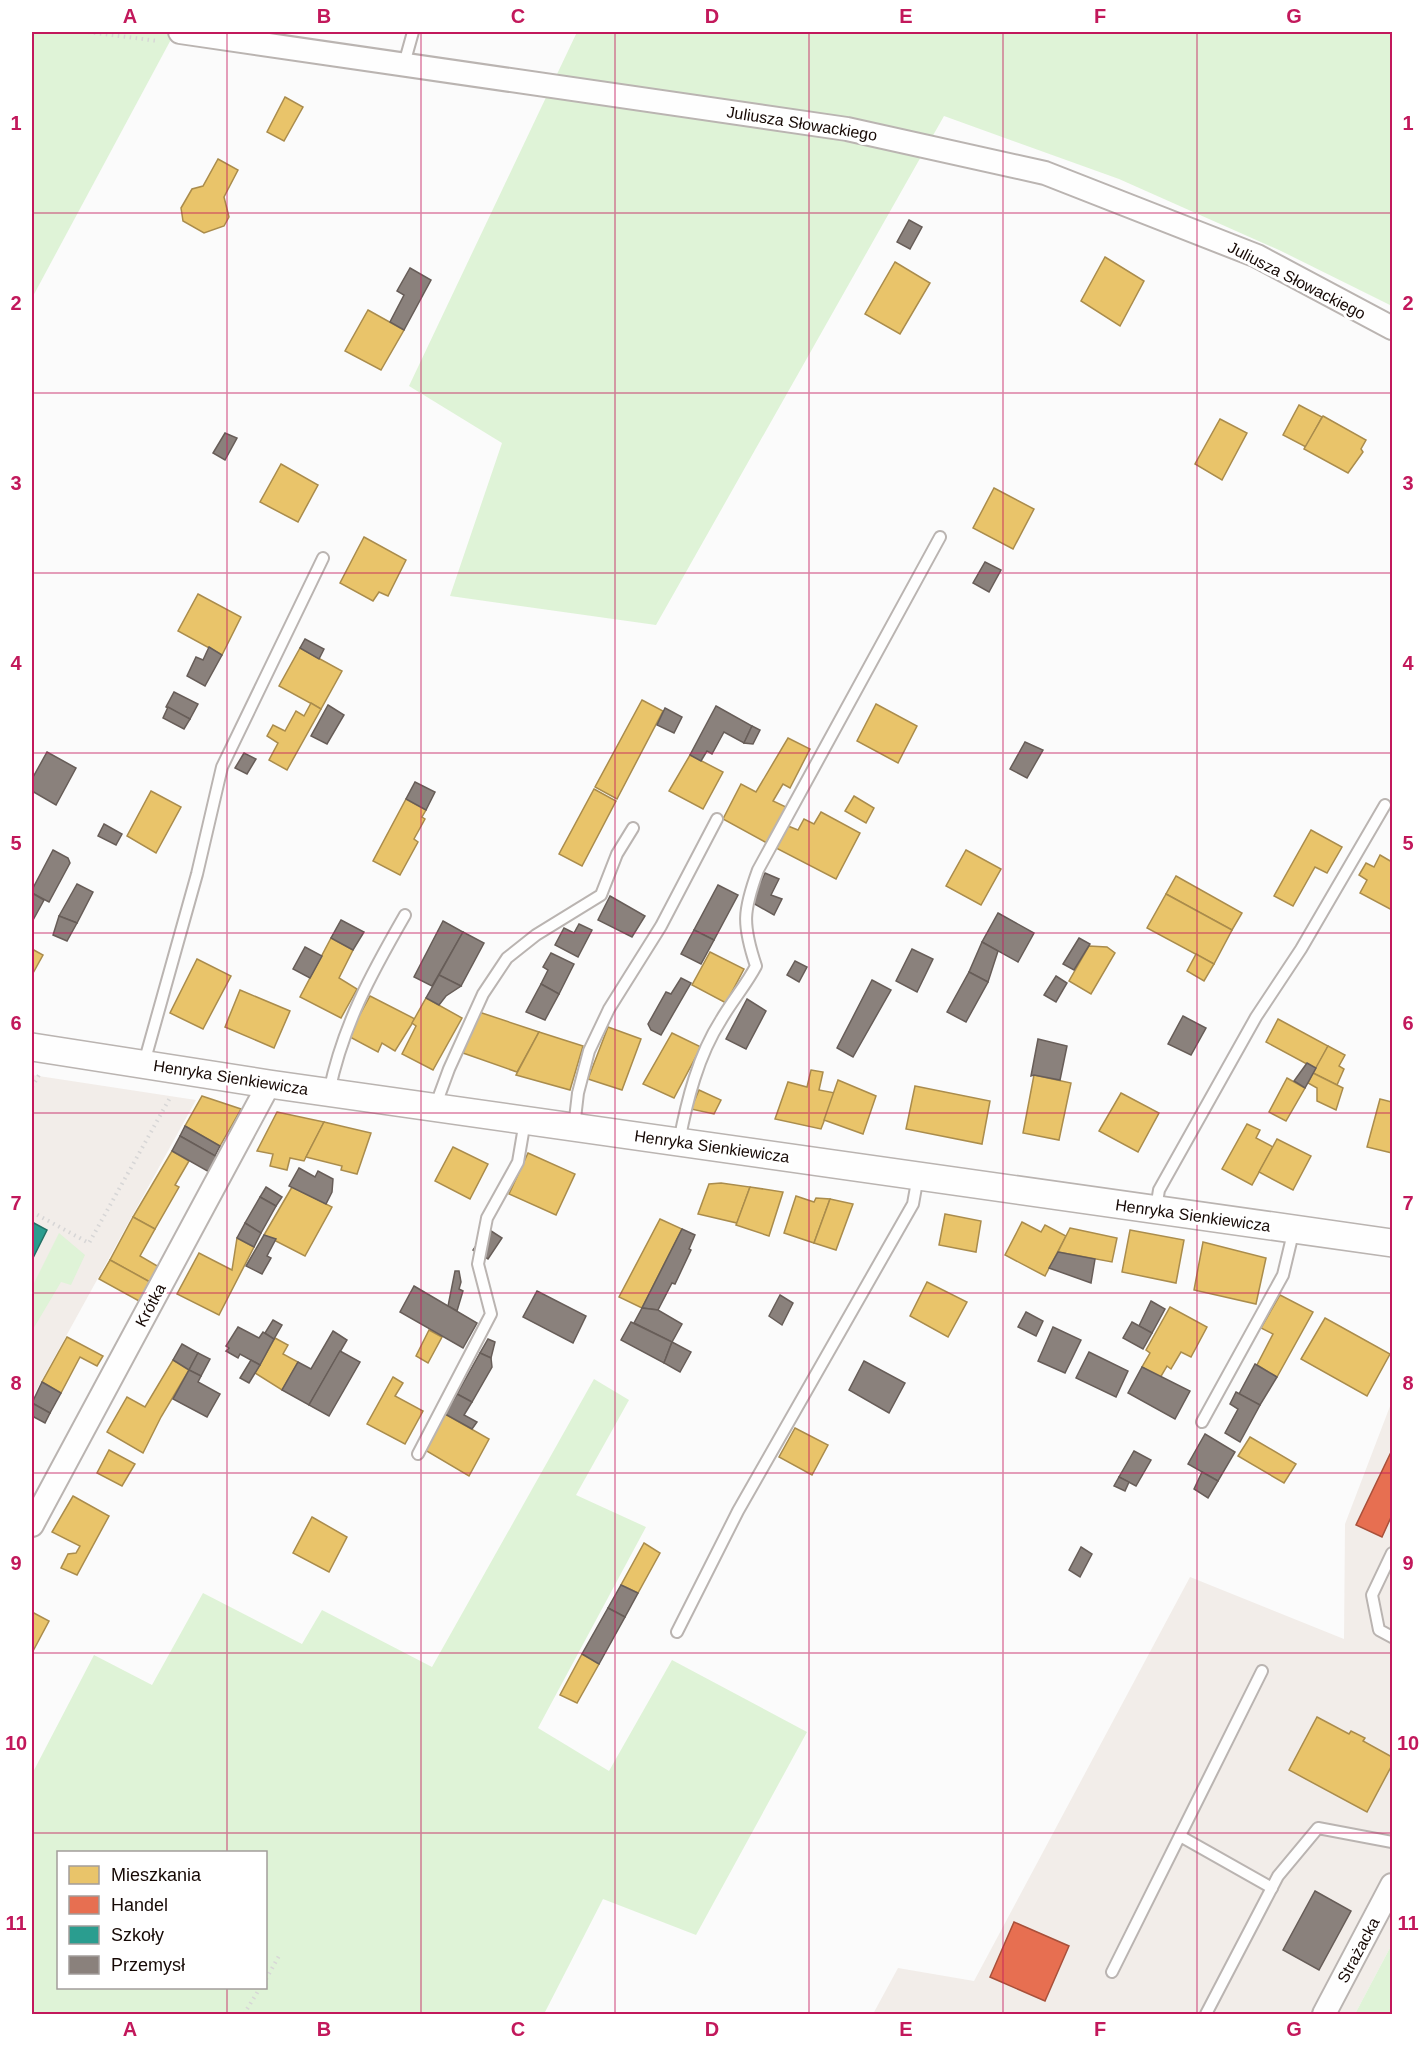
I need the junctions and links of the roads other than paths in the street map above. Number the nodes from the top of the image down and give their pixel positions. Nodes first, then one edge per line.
1 (413, 32) edge
2 (175, 37) edge
3 (404, 64) junction
4 (1392, 328) edge
5 (940, 537) dead end
6 (323, 558) dead end
7 (1385, 805) dead end
8 (717, 819) dead end
9 (633, 828) dead end
10 (405, 915) dead end
11 (32, 1047) edge
12 (144, 1063) junction
13 (269, 1084) junction
14 (329, 1092) junction
15 (435, 1107) junction
16 (525, 1120) junction
17 (574, 1127) junction
18 (679, 1142) junction
19 (918, 1176) junction
20 (1155, 1211) junction
21 (1294, 1229) junction
22 (1392, 1243) edge
23 (1202, 1422) dead end
24 (418, 1454) dead end
25 (32, 1525) edge
26 (1392, 1553) edge
27 (677, 1632) dead end
28 (1392, 1637) edge
29 (1262, 1671) dead end
30 (1180, 1836) junction
31 (1392, 1842) edge
32 (1392, 1885) edge
33 (1272, 1888) junction
34 (1112, 1972) dead end
35 (1206, 2014) edge
36 (1324, 2014) edge

1 - 3 lane
2 - 3 street, Juliusza Słowackiego
3 - 4 street, Juliusza Słowackiego
5 - 18 lane
6 - 12 lane
7 - 20 lane
8 - 17 lane
9 - 15 lane
10 - 14 lane
11 - 12 street, Henryka Sienkiewicza
12 - 13 street, Henryka Sienkiewicza
13 - 14 street, Henryka Sienkiewicza
13 - 25 street, Krótka
14 - 15 street, Henryka Sienkiewicza
15 - 16 street, Henryka Sienkiewicza
16 - 17 street, Henryka Sienkiewicza
16 - 24 lane
17 - 18 street, Henryka Sienkiewicza
18 - 19 street, Henryka Sienkiewicza
19 - 20 street, Henryka Sienkiewicza
19 - 27 lane
20 - 21 street, Henryka Sienkiewicza
21 - 22 street, Henryka Sienkiewicza
21 - 23 lane
26 - 28 lane
29 - 30 lane
30 - 33 lane
30 - 34 lane
31 - 33 lane
32 - 36 street, Strażacka
33 - 35 lane

